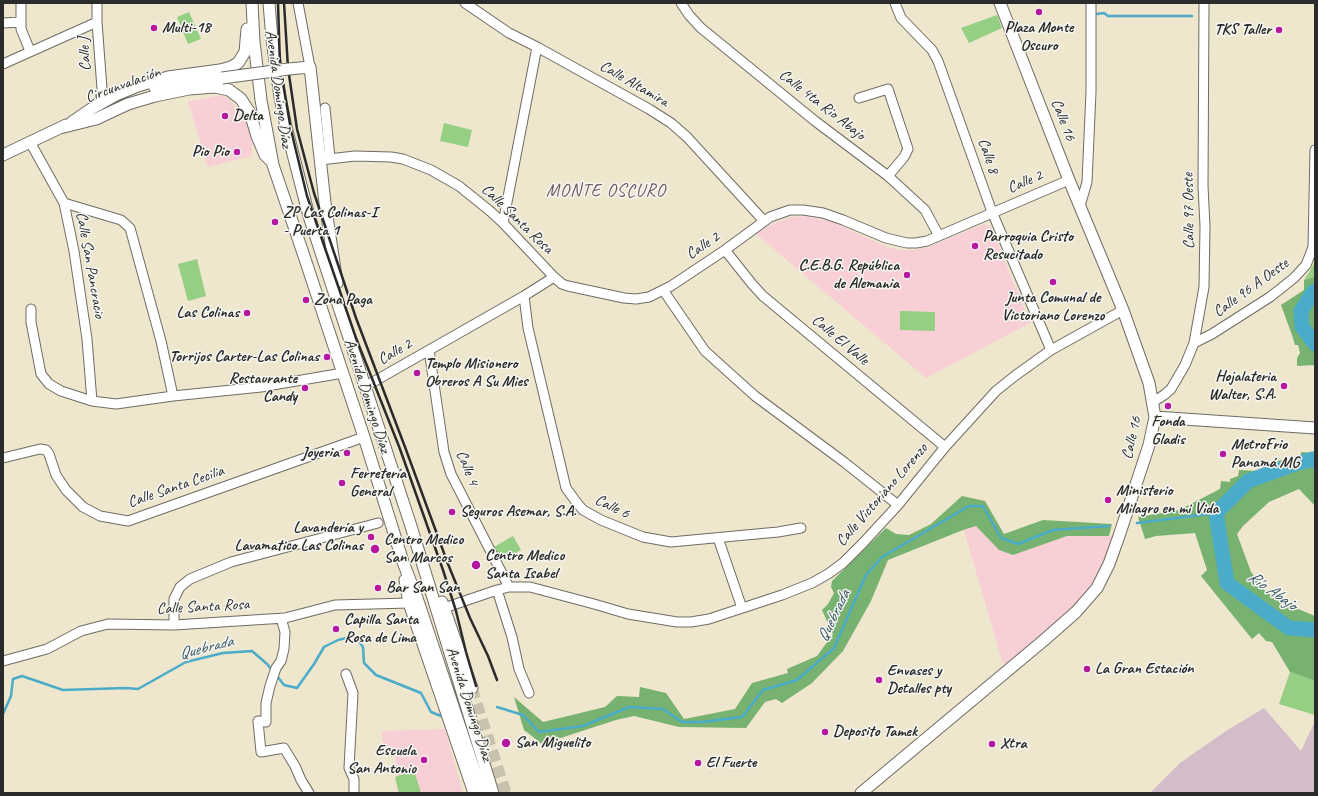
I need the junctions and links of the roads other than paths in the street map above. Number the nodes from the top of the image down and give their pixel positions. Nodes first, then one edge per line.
1 (21, 3) edge
2 (97, 3) edge
3 (248, 3) edge
4 (252, 3) edge
5 (269, 3) edge
6 (298, 3) edge
7 (465, 3) edge
8 (681, 3) edge
9 (895, 3) edge
10 (1000, 3) edge
11 (1091, 3) edge
12 (1204, 3) edge
13 (22, 22) junction
14 (97, 22) junction
15 (3, 23) edge
16 (538, 47) junction
17 (30, 51) junction
18 (3, 64) edge
19 (310, 67) junction
20 (859, 98) dead end
21 (103, 102) junction
22 (325, 108) dead end
23 (64, 126) junction
24 (30, 142) junction
25 (1315, 150) edge
26 (3, 155) edge
27 (325, 159) junction
28 (273, 165) junction
29 (888, 176) junction
30 (1069, 180) junction
31 (64, 203) junction
32 (1080, 206) junction
33 (992, 212) junction
34 (764, 221) junction
35 (504, 223) junction
36 (939, 236) junction
37 (725, 250) junction
38 (554, 277) junction
39 (663, 290) junction
40 (524, 296) junction
41 (31, 309) dead end
42 (1123, 310) junction
43 (342, 313) junction
44 (1194, 343) junction
45 (429, 350) junction
46 (1051, 350) junction
47 (343, 373) junction
48 (366, 386) junction
49 (173, 396) junction
50 (92, 401) junction
51 (1153, 402) junction
52 (1155, 417) junction
53 (1315, 428) edge
54 (364, 437) junction
55 (945, 446) junction
56 (3, 458) edge
57 (898, 505) junction
58 (378, 523) dead end
59 (801, 528) dead end
60 (718, 538) junction
61 (420, 557) junction
62 (403, 562) junction
63 (509, 587) junction
64 (497, 590) junction
65 (409, 603) junction
66 (444, 608) junction
67 (742, 608) junction
68 (281, 618) junction
69 (174, 625) junction
70 (3, 661) edge
71 (346, 674) dead end
72 (472, 688) tunnel mouth
73 (530, 693) dead end
74 (309, 793) edge
75 (354, 793) edge
76 (473, 793) edge
77 (482, 793) edge
78 (494, 793) edge
79 (861, 793) edge

1 - 13 street
2 - 14 street, Calle J
3 - 21 main road
4 - 28 main road, Avenida Domingo Díaz
5 - 43 main road, Avenida Domingo Díaz
6 - 19 street
7 - 16 street, Calle Altamira
8 - 29 street, Calle 4ta Rio Abajo
9 - 33 street, Calle 8
10 - 30 main road, Calle 16
11 - 32 street
12 - 44 street, Calle 97 Oeste
13 - 15 street
13 - 17 street
14 - 17 street
14 - 21 street, Calle J
16 - 34 street, Calle Altamira
16 - 35 street
17 - 18 street
19 - 23 main road, Circunvalación, bridge
19 - 27 main road
20 - 29 street
21 - 23 main road
22 - 27 street
23 - 24 main road, Circunvalación
23 - 28 main road
24 - 26 main road, Circunvalación
24 - 31 street, Calle San Pancracio
25 - 44 street, Calle 96 A Oeste
27 - 35 street, Calle Santa Rosa
27 - 43 main road
28 - 47 main road, Avenida Domingo Díaz
29 - 36 street, Calle 4ta Rio Abajo
30 - 32 main road, Calle 16
30 - 33 street, Calle 2
31 - 49 street
31 - 50 street, Calle San Pancracio
32 - 42 main road, Calle 16
33 - 36 street, Calle 2
33 - 46 street, Calle 8
34 - 36 street, Calle 2
34 - 37 street, Calle 2
35 - 38 street, Calle Santa Rosa
37 - 39 street, Calle 2
37 - 55 street, Calle El Valle
38 - 39 street, Calle 2
38 - 40 street, Calle 2
39 - 57 street
40 - 45 street, Calle 2
40 - 60 street, Calle 6
41 - 50 street
42 - 46 street, Calle Victoriano Lorenzo
42 - 51 main road, Calle 16
43 - 48 main road, Avenida Domingo Díaz
44 - 51 street, Calle 97 Oeste
45 - 48 street, Calle 2
45 - 63 street, Calle 4
46 - 55 street, Calle Victoriano Lorenzo
47 - 49 street
47 - 54 main road, Avenida Domingo Díaz
48 - 61 main road, Avenida Domingo Díaz
49 - 50 street
51 - 52 main road, Calle 16
52 - 53 main road
52 - 79 main road, Calle 16
54 - 56 street, Calle Santa Cecilia
54 - 62 main road, Avenida Domingo Díaz
55 - 57 street, Calle Victoriano Lorenzo
57 - 67 street, Calle Victoriano Lorenzo
58 - 69 street
59 - 60 street, Calle 6
60 - 67 street
61 - 66 main road
61 - 78 main road, Avenida Domingo Díaz
62 - 65 main road
62 - 77 main road, Avenida Domingo Díaz
63 - 64 street, Calle Victoriano Lorenzo
63 - 67 street, Calle Victoriano Lorenzo
64 - 66 street, Calle Victoriano Lorenzo
64 - 73 street
65 - 68 street, Calle Santa Rosa
65 - 76 main road
66 - 72 main road
68 - 69 street, Calle Santa Rosa
68 - 74 street
69 - 70 street, Calle Santa Rosa
71 - 75 street

